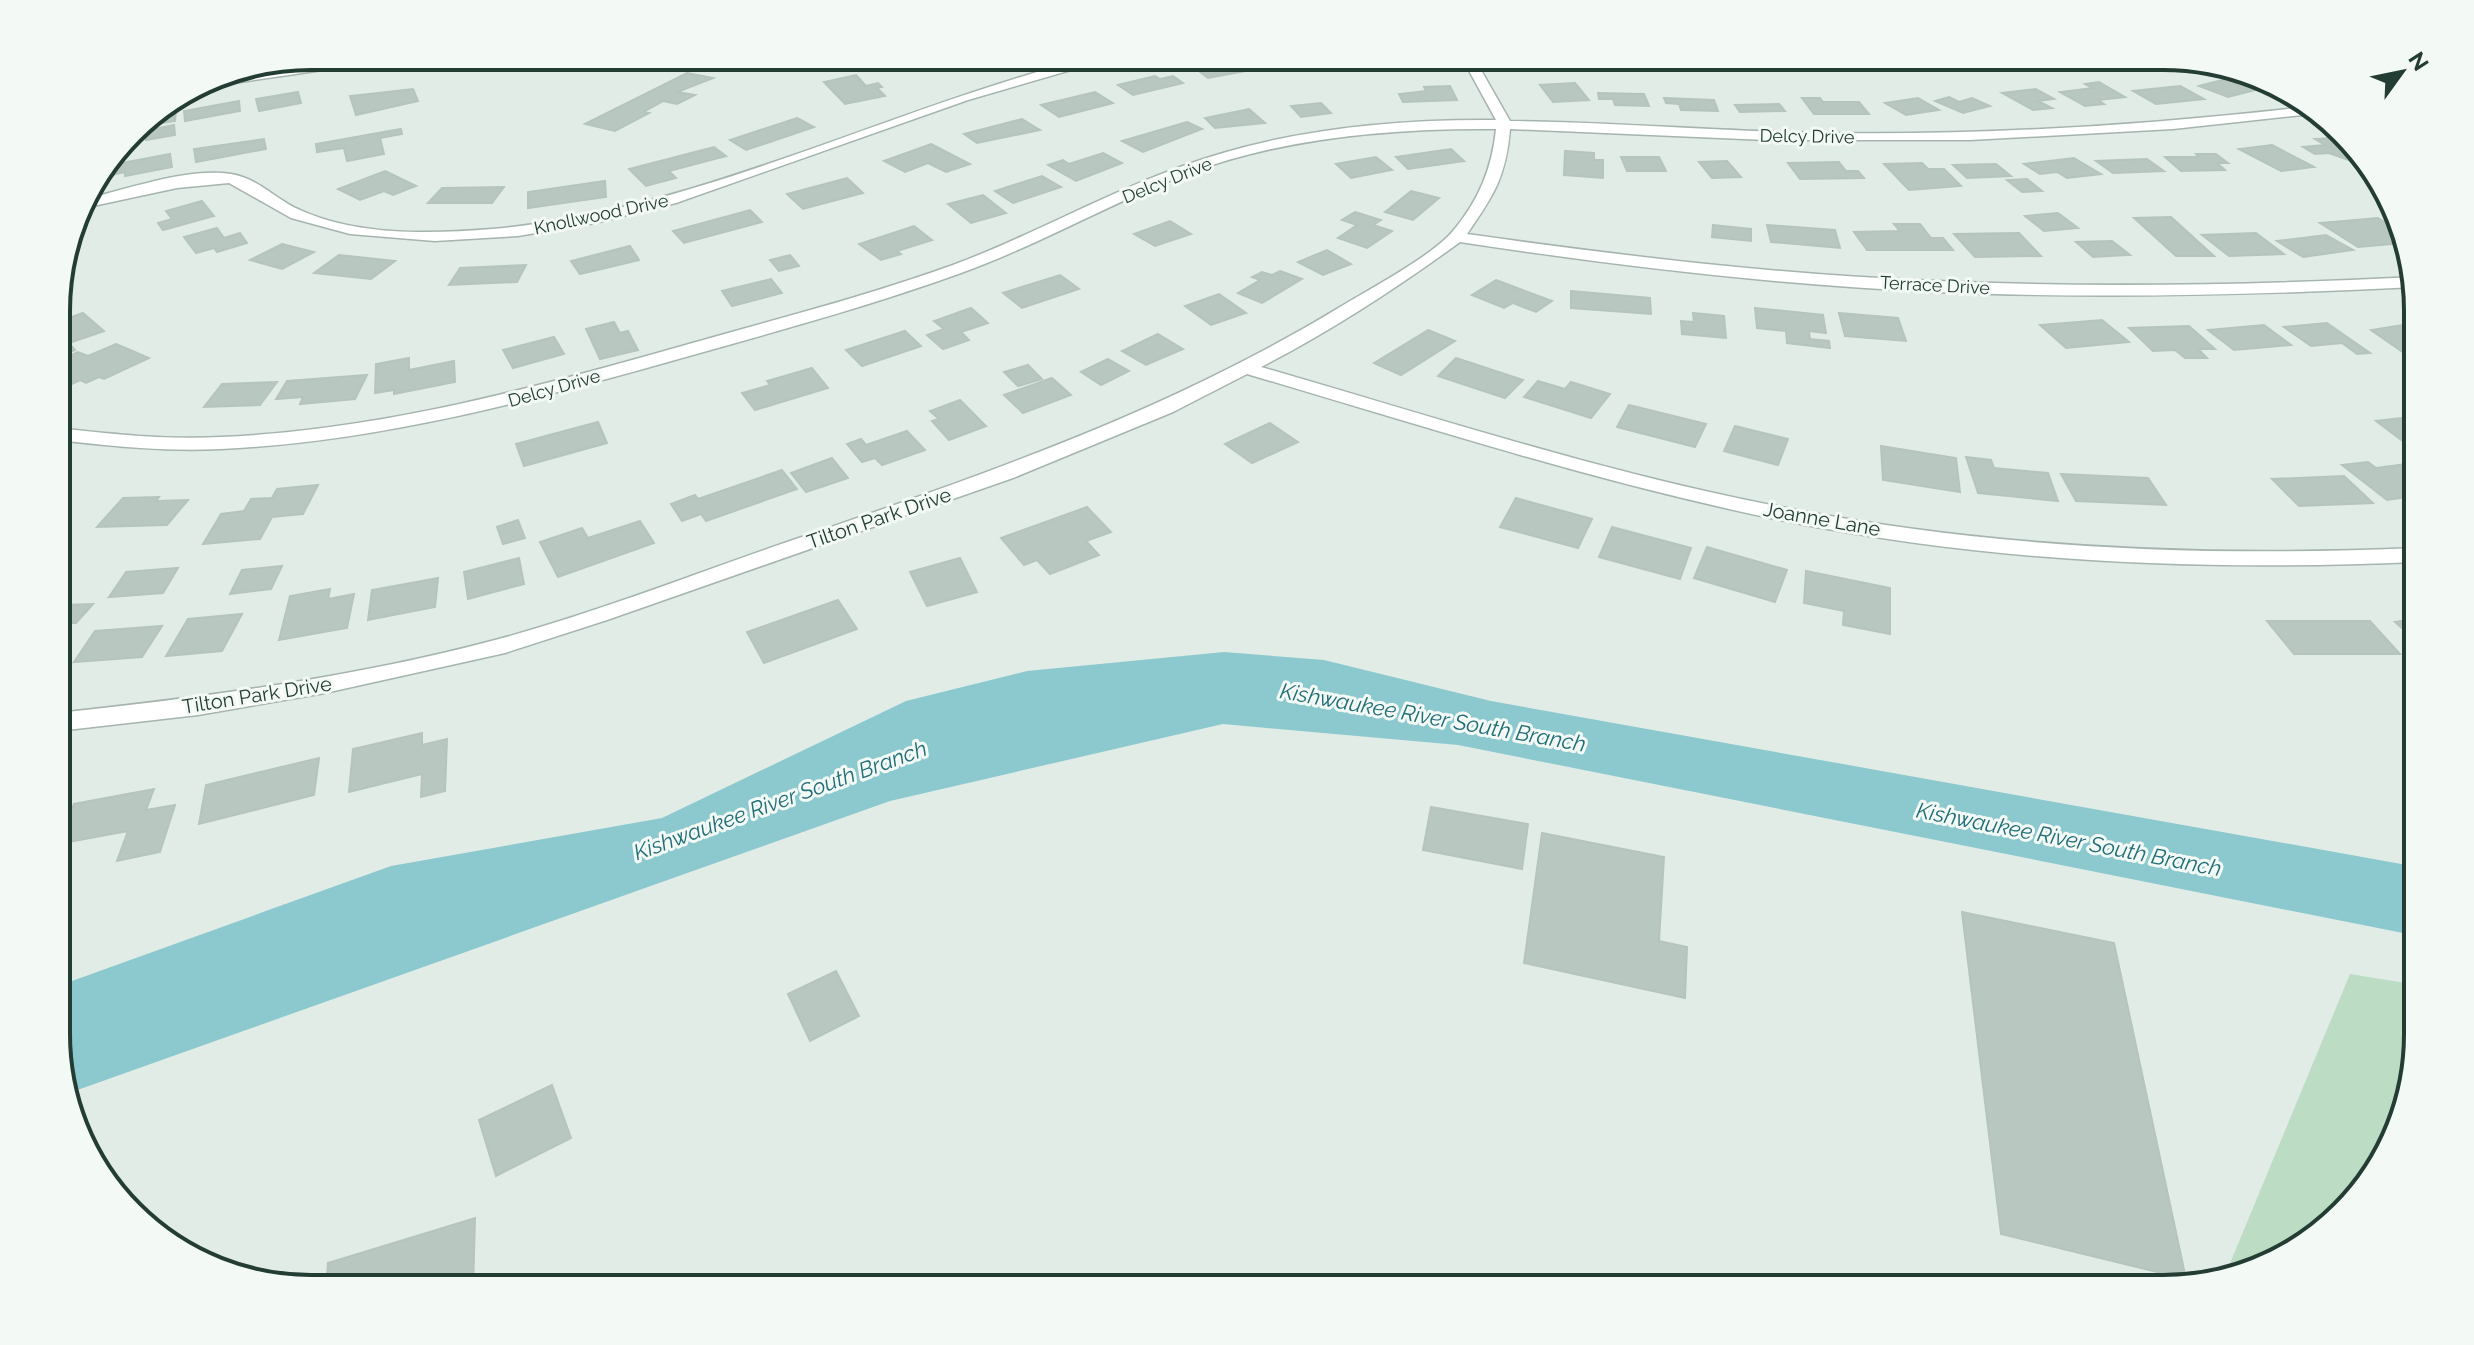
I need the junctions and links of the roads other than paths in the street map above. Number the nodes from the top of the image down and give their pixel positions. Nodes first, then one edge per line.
1 (1475, 70) edge
2 (1057, 71) edge
3 (2299, 112) edge
4 (1504, 122) junction
5 (96, 202) edge
6 (1457, 237) junction
7 (2402, 282) edge
8 (1245, 368) junction
9 (71, 435) edge
10 (2404, 556) edge
11 (70, 721) edge

1 - 4 street
2 - 5 street, Knollwood Drive
3 - 4 street, Delcy Drive
4 - 6 street, Tilton Park Drive
4 - 9 street, Delcy Drive
6 - 7 street, Terrace Drive
6 - 8 street, Tilton Park Drive
8 - 10 street, Joanne Lane
8 - 11 street, Tilton Park Drive

